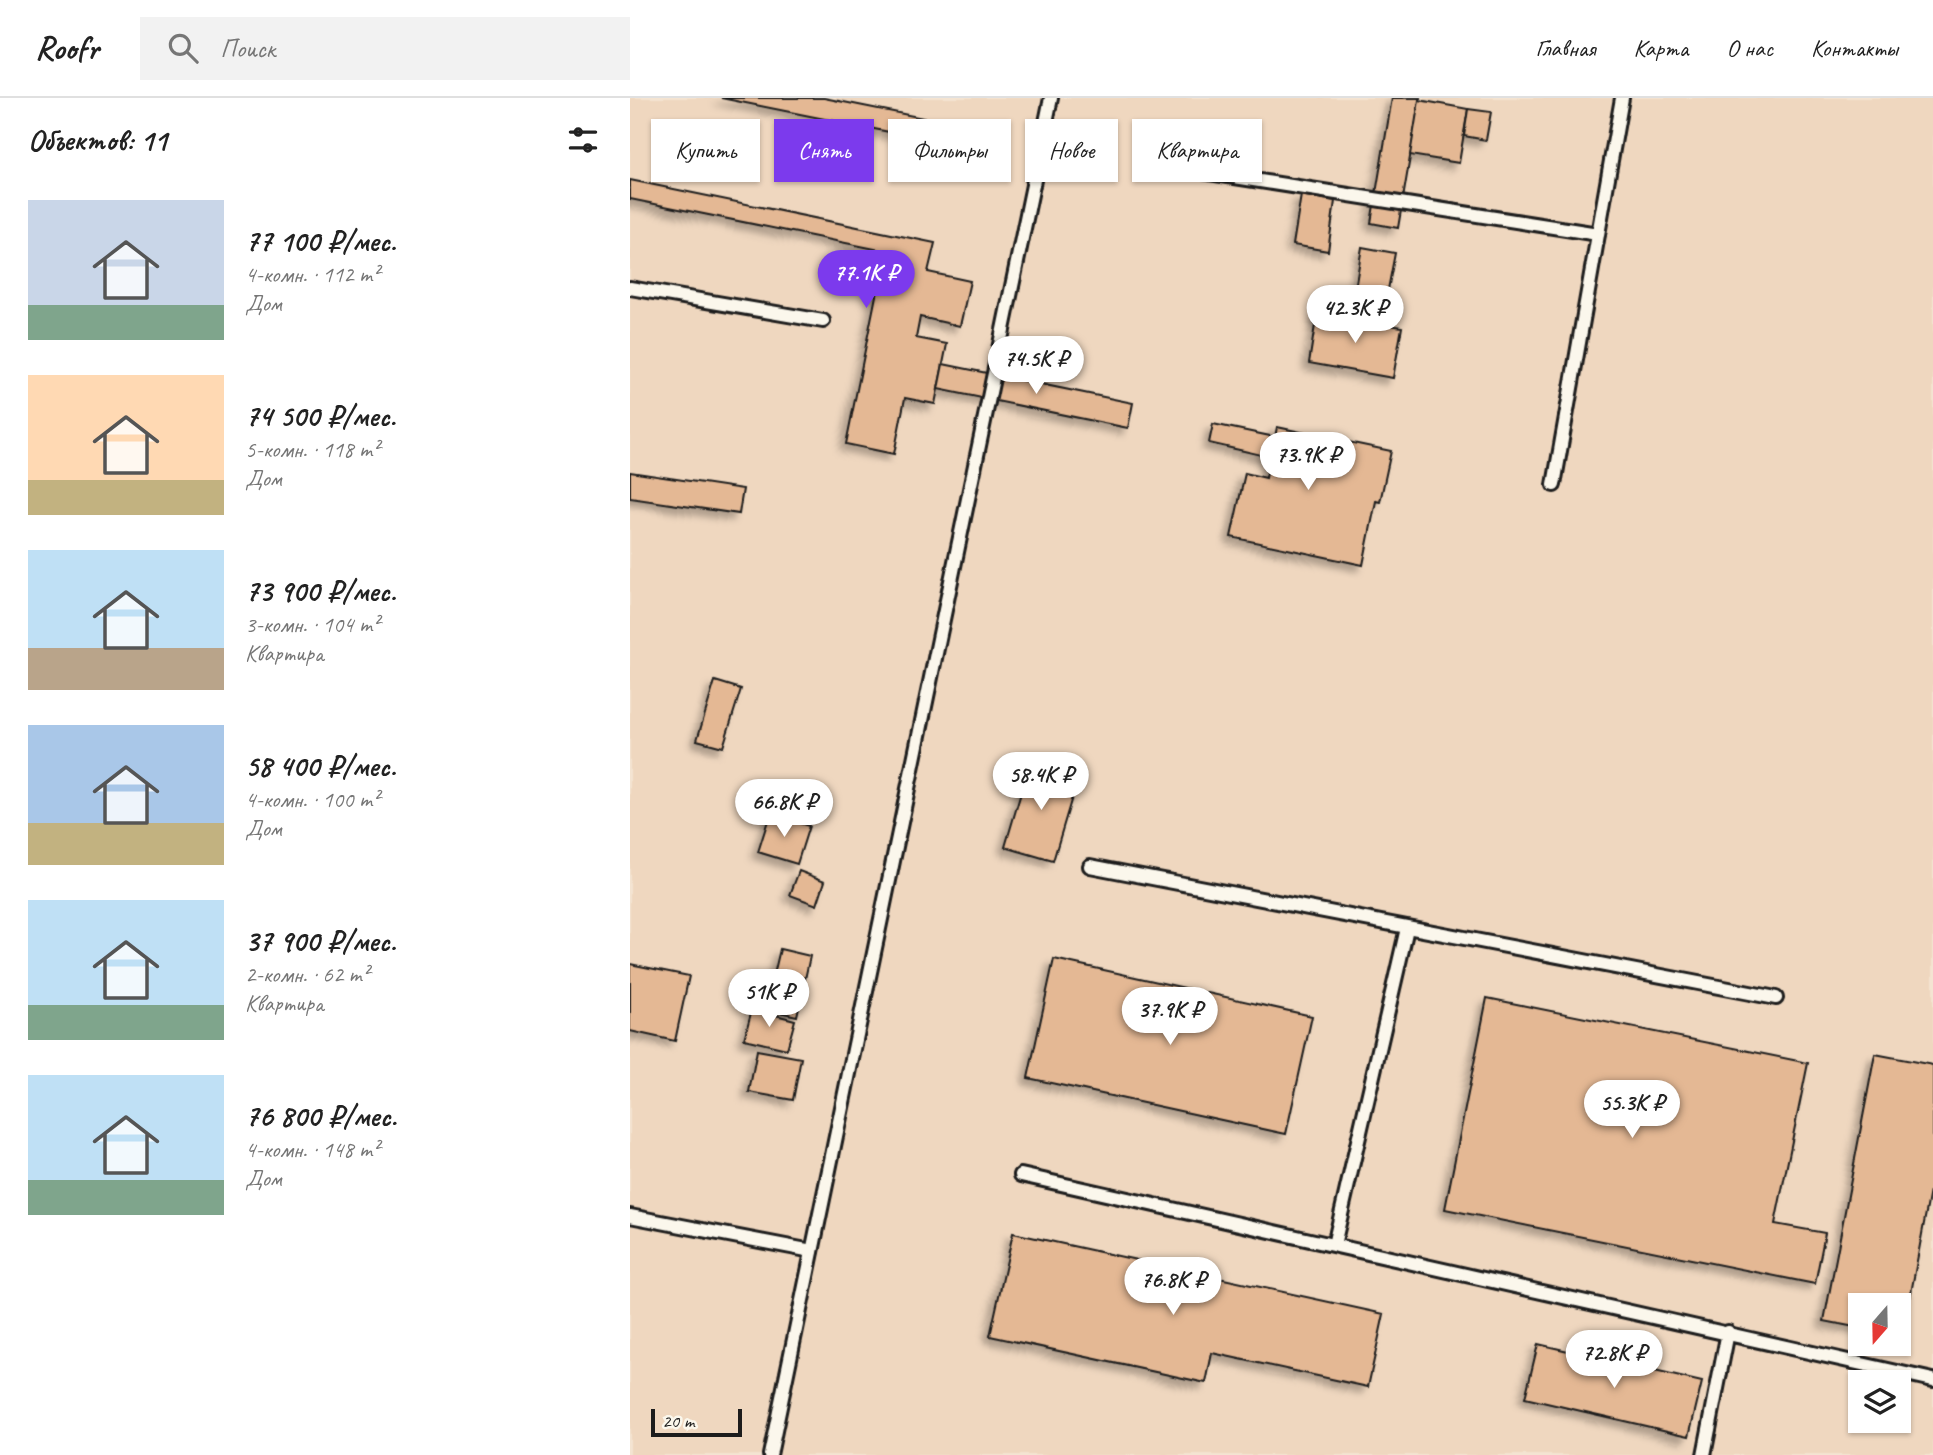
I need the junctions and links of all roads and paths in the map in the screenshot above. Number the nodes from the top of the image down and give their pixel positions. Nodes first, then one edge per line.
1 (1051, 98) edge
2 (1622, 98) edge
3 (1262, 181) edge
4 (1598, 234) junction
5 (630, 288) edge
6 (823, 321) dead end
7 (1554, 485) dead end
8 (1090, 866) dead end
9 (1408, 928) junction
10 (1776, 998) dead end
11 (1021, 1175) dead end
12 (630, 1216) edge
13 (1334, 1245) junction
14 (812, 1251) junction
15 (1728, 1332) junction
16 (1933, 1380) edge
17 (770, 1455) edge
18 (1704, 1455) edge

1 - 14 lane
2 - 4 lane
3 - 4 lane
4 - 7 lane
5 - 6 lane
8 - 9 lane
9 - 10 lane
9 - 13 lane
11 - 13 lane
12 - 14 lane
13 - 15 lane
14 - 17 lane
15 - 16 lane
15 - 18 lane

